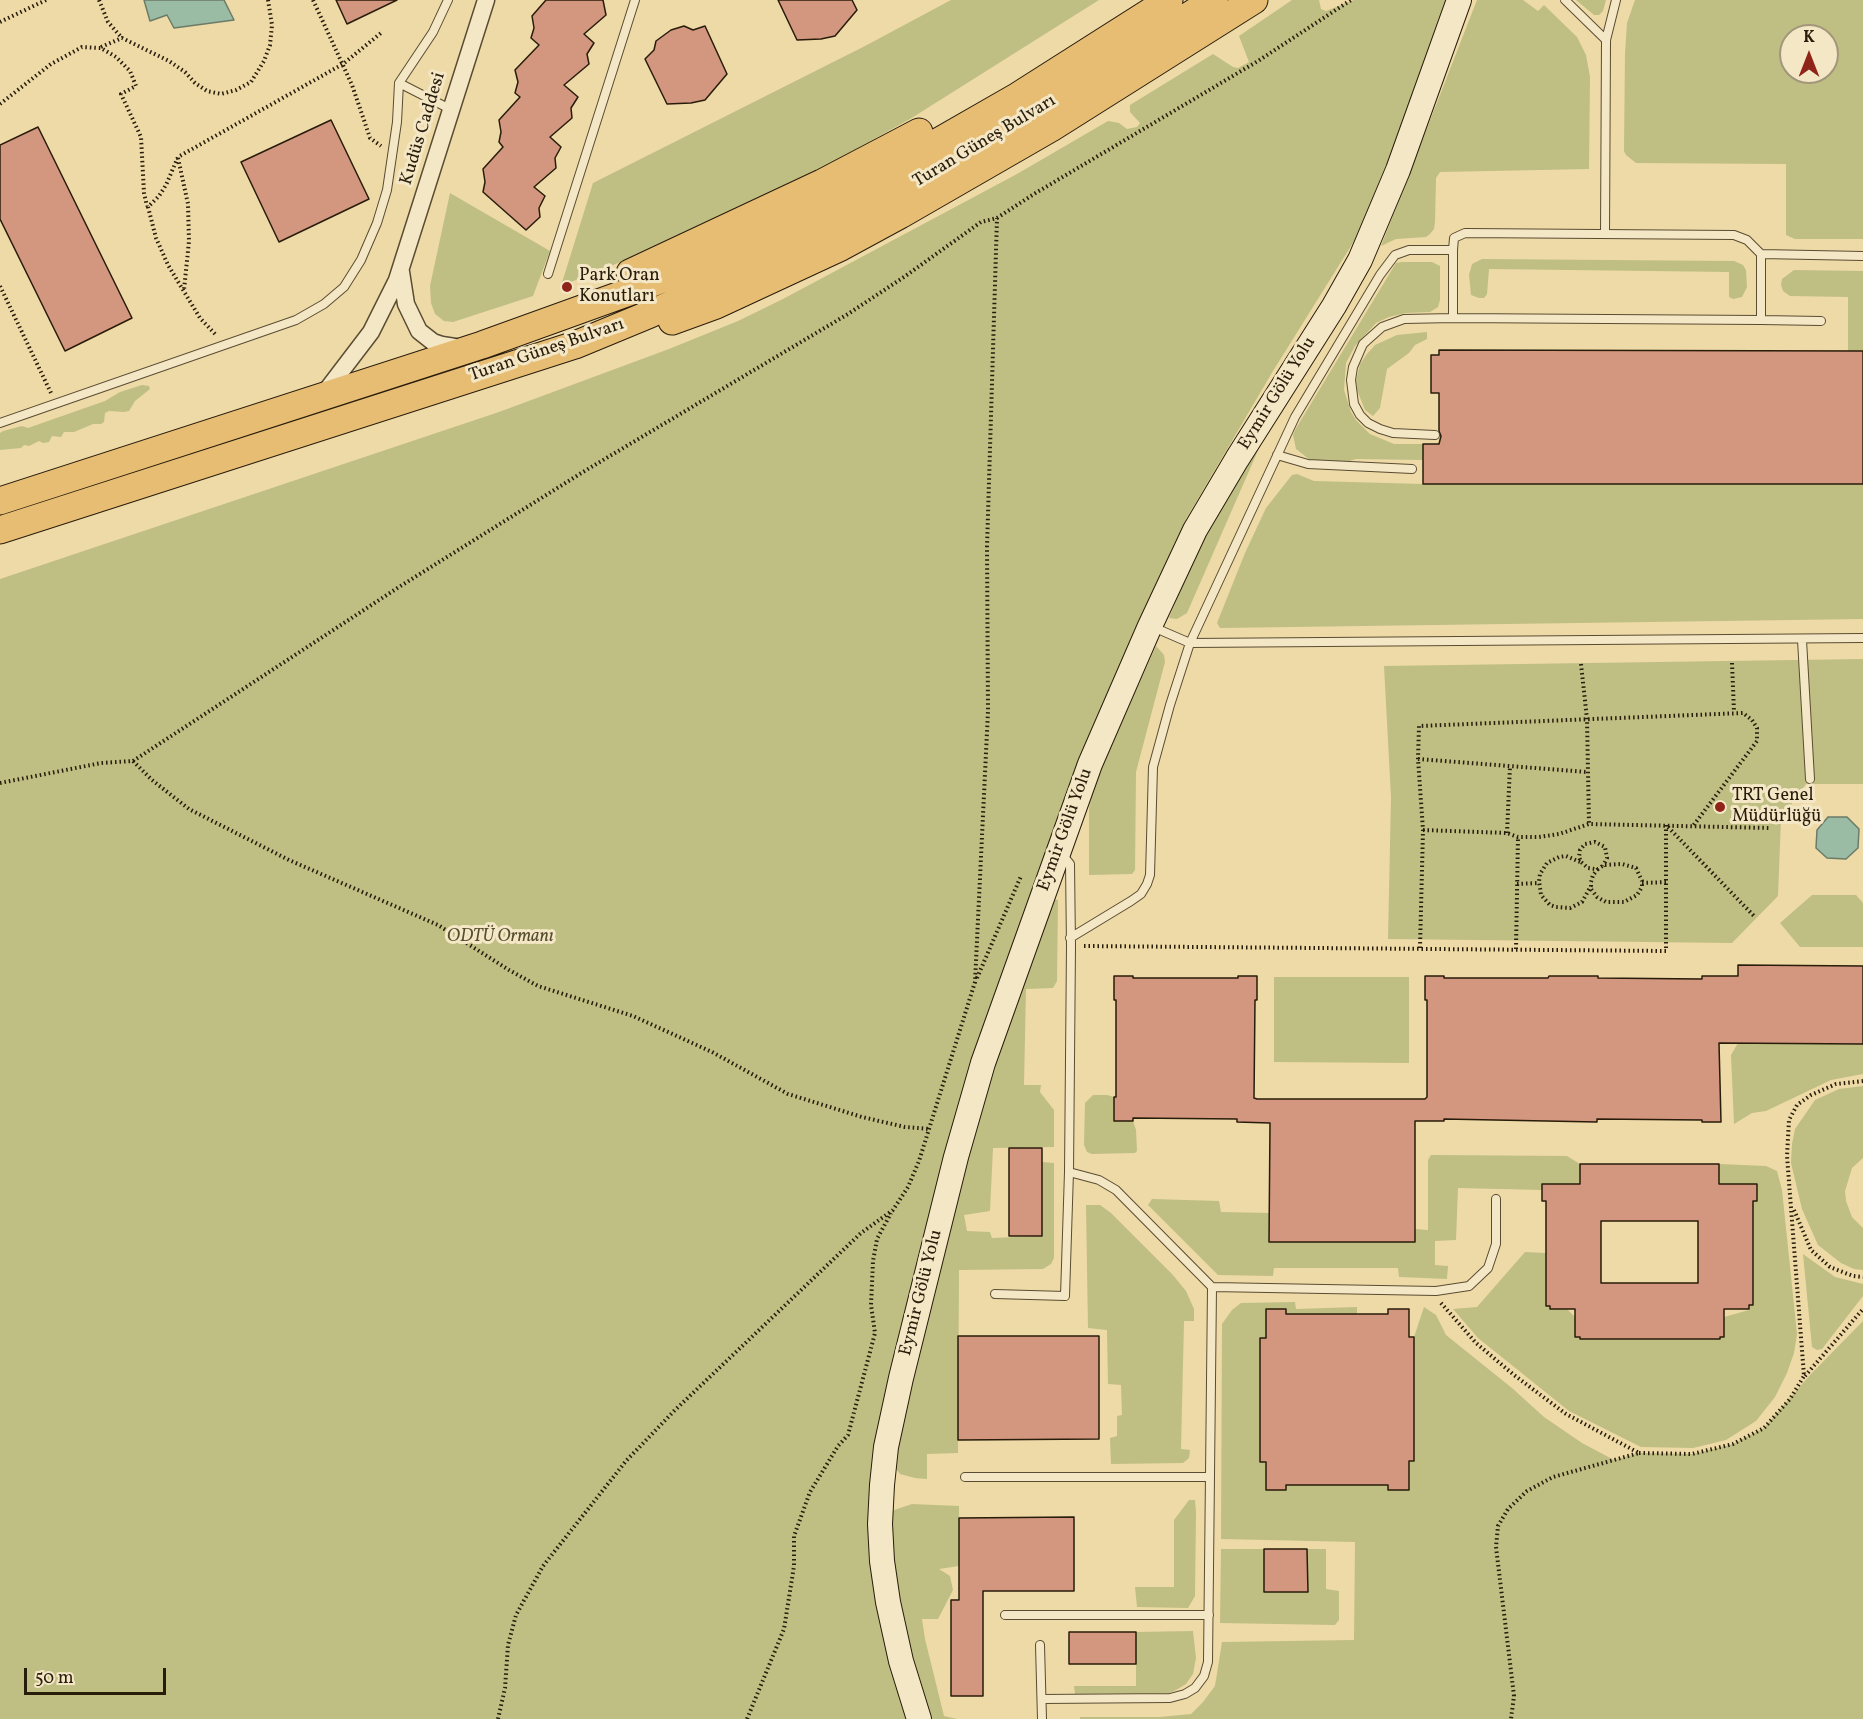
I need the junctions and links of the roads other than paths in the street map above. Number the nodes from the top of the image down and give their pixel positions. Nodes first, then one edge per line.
1 (448, 0) edge
2 (486, 0) edge
3 (635, 0) edge
4 (1137, 0) edge
5 (1169, 0) edge
6 (1214, 0) edge
7 (1254, 0) edge
8 (1459, 0) edge
9 (1565, 0) edge
10 (1616, 0) edge
11 (1606, 40) junction
12 (399, 83) junction
13 (450, 109) junction
14 (1605, 234) junction
15 (1453, 250) junction
16 (1761, 254) junction
17 (1863, 256) edge
18 (401, 271) junction
19 (548, 274) dead end
20 (570, 314) junction
21 (1453, 318) junction
22 (1761, 320) junction
23 (1821, 321) dead end
24 (575, 345) junction
25 (476, 347) junction
26 (321, 397) junction
27 (0, 423) edge
28 (1435, 435) dead end
29 (1277, 455) junction
30 (1412, 469) dead end
31 (0, 501) edge
32 (0, 530) edge
33 (1150, 626) junction
34 (1863, 638) edge
35 (1802, 640) junction
36 (1190, 643) junction
37 (1810, 778) dead end
38 (1059, 850) junction
39 (1070, 942) junction
40 (1069, 1172) junction
41 (1497, 1199) dead end
42 (1212, 1287) junction
43 (995, 1294) dead end
44 (965, 1477) dead end
45 (1210, 1477) junction
46 (1005, 1615) dead end
47 (1209, 1615) junction
48 (1040, 1645) dead end
49 (1042, 1700) junction
50 (920, 1719) edge
51 (1042, 1719) edge

1 - 12 lane
2 - 13 street, Kudüs Caddesi
3 - 19 lane
4 - 20 main road
5 - 20 main road, Turan Güneş Bulvarı
6 - 24 main road, Turan Güneş Bulvarı
7 - 24 main road
8 - 33 street, Eymir Gölü Yolu
9 - 11 lane
10 - 11 lane
11 - 14 lane
12 - 13 lane
12 - 27 lane
13 - 18 street, Kudüs Caddesi
14 - 15 lane
14 - 16 lane
15 - 21 lane
15 - 29 lane
16 - 17 lane
16 - 22 lane
18 - 25 street, Kudüs Caddesi
18 - 26 street, Kudüs Caddesi
20 - 25 main road, Turan Güneş Bulvarı
21 - 22 lane
21 - 28 lane
22 - 23 lane
24 - 32 main road, Turan Güneş Bulvarı
25 - 26 main road, Turan Güneş Bulvarı
26 - 31 main road, Turan Güneş Bulvarı
29 - 30 lane
29 - 36 lane
33 - 36 lane
33 - 38 street, Eymir Gölü Yolu
34 - 35 lane
35 - 36 lane
35 - 37 lane
36 - 39 lane
38 - 39 lane
38 - 50 street, Eymir Gölü Yolu
39 - 40 lane
40 - 42 lane
40 - 43 lane
41 - 42 lane
42 - 45 lane
44 - 45 lane
45 - 47 lane
46 - 47 lane
47 - 49 lane
48 - 49 lane
49 - 51 lane

